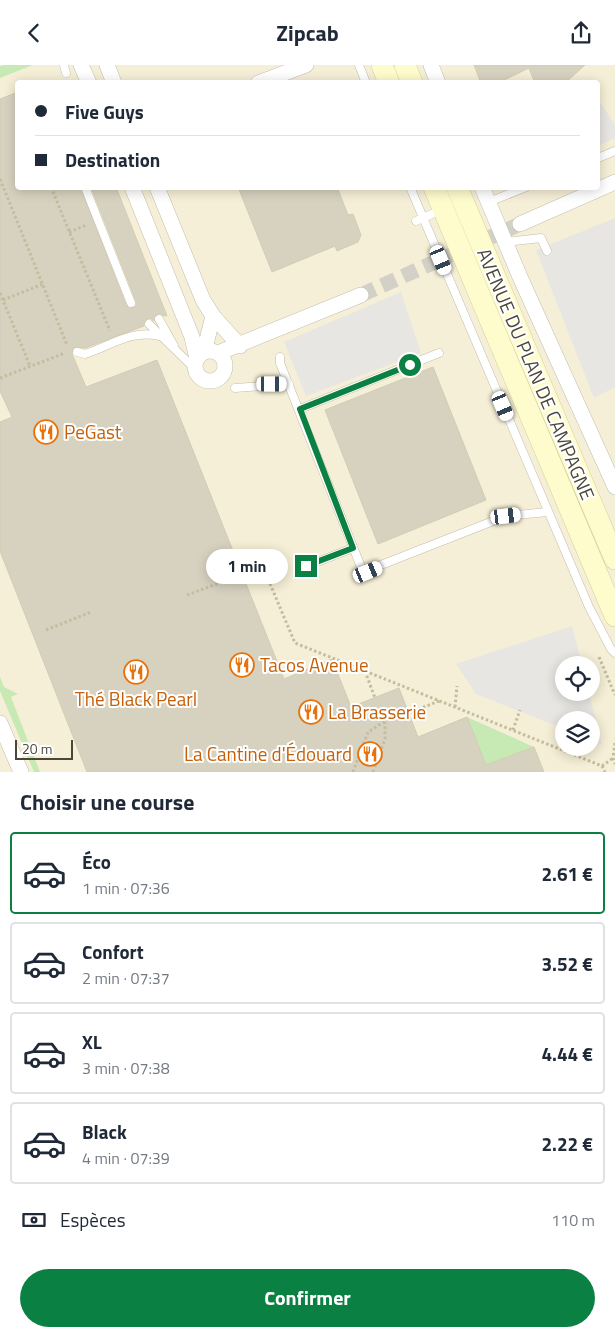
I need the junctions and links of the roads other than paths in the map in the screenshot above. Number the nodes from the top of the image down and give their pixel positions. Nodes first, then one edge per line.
1 (81, 65) edge
2 (107, 65) edge
3 (306, 65) edge
4 (359, 65) edge
5 (382, 65) edge
6 (404, 65) edge
7 (431, 65) edge
8 (88, 80) edge
9 (113, 80) edge
10 (266, 80) edge
11 (365, 80) edge
12 (388, 80) edge
13 (411, 80) edge
14 (437, 80) edge
15 (615, 151) edge
16 (600, 157) edge
17 (615, 182) edge
18 (600, 189) edge
19 (86, 190) edge
20 (133, 190) edge
21 (158, 190) edge
22 (411, 190) edge
23 (442, 190) edge
24 (511, 190) edge
25 (597, 190) edge
26 (467, 199) edge
27 (419, 220) junction
28 (520, 224) tunnel mouth
29 (505, 242) junction
30 (547, 251) dead end
31 (361, 295) tunnel mouth
32 (131, 303) dead end
33 (213, 316) junction
34 (159, 319) dead end
35 (148, 324) dead end
36 (159, 336) junction
37 (240, 346) junction
38 (176, 350) junction
39 (77, 352) dead end
40 (439, 353) dead end
41 (280, 357) dead end
42 (208, 360) junction
43 (289, 384) junction
44 (235, 388) dead end
45 (300, 409) junction
46 (615, 487) edge
47 (548, 512) junction
48 (353, 548) junction
49 (615, 559) edge
50 (306, 566) dead end
51 (615, 616) edge
52 (615, 653) edge
53 (0, 723) edge
54 (0, 747) edge
55 (10, 772) edge
56 (21, 772) edge

1 - 8 street
2 - 9 street
3 - 10 street
4 - 11 lane
5 - 12 main road
6 - 13 main road
7 - 14 street
15 - 16 lane
17 - 18 street
19 - 32 lane
20 - 42 street
21 - 33 street
22 - 27 lane
23 - 26 main road, AVENUE DU PLAN DE CAMPAGNE
24 - 26 lane
25 - 28 street
26 - 27 lane
26 - 29 street
26 - 49 main road, AVENUE DU PLAN DE CAMPAGNE
26 - 51 main road, AVENUE DU PLAN DE CAMPAGNE
27 - 47 lane
29 - 30 lane
29 - 46 street
31 - 37 street
33 - 37 street
33 - 42 street
34 - 38 lane
35 - 36 lane
36 - 38 lane
36 - 39 lane
37 - 42 street
38 - 42 lane
40 - 45 lane
41 - 43 lane
43 - 44 lane
43 - 45 lane
45 - 48 lane
47 - 48 lane
47 - 52 lane
48 - 50 lane
53 - 56 street
54 - 55 street

